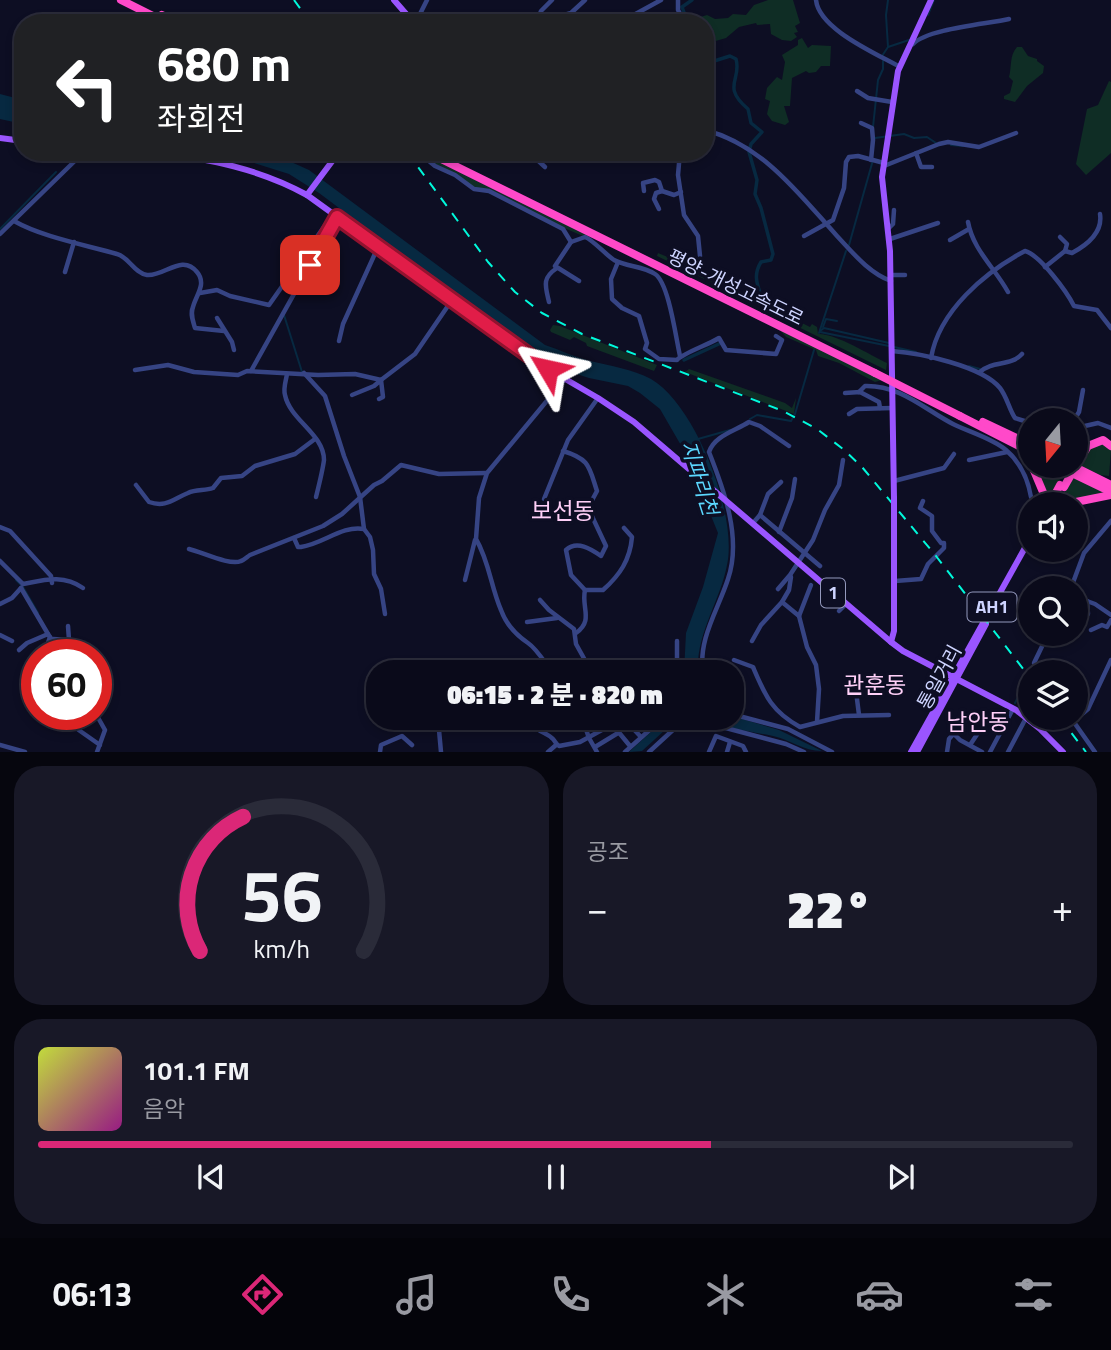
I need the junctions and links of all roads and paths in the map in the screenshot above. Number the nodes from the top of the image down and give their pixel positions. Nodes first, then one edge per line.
1 (121, 0) edge
2 (132, 0) edge
3 (394, 0) edge
4 (552, 0) edge
5 (584, 0) edge
6 (662, 0) edge
7 (816, 0) edge
8 (931, 0) edge
9 (149, 14) edge
10 (160, 14) edge
11 (405, 14) edge
12 (540, 14) edge
13 (568, 14) edge
14 (636, 14) edge
15 (1009, 19) dead end
16 (906, 51) junction
17 (900, 67) junction
18 (857, 91) dead end
19 (892, 102) junction
20 (861, 123) dead end
21 (714, 133) edge
22 (1016, 133) dead end
23 (887, 137) junction
24 (873, 139) junction
25 (916, 153) junction
26 (76, 161) edge
27 (212, 161) edge
28 (332, 161) edge
29 (429, 161) edge
30 (445, 161) edge
31 (456, 161) edge
32 (540, 161) edge
33 (679, 161) edge
34 (872, 161) junction
35 (884, 164) junction
36 (545, 167) dead end
37 (932, 167) dead end
38 (644, 191) dead end
39 (662, 191) junction
40 (681, 192) junction
41 (309, 193) junction
42 (659, 209) dead end
43 (894, 210) dead end
44 (1100, 214) dead end
45 (335, 216) junction
46 (14, 221) junction
47 (968, 222) dead end
48 (938, 223) dead end
49 (826, 224) junction
50 (888, 229) junction
51 (970, 229) junction
52 (0, 234) edge
53 (804, 236) dead end
54 (1060, 237) dead end
55 (890, 239) junction
56 (950, 240) dead end
57 (74, 242) junction
58 (571, 242) junction
59 (378, 247) junction
60 (1065, 251) junction
61 (700, 256) dead end
62 (618, 262) junction
63 (1045, 267) junction
64 (558, 268) junction
65 (994, 268) junction
66 (65, 272) dead end
67 (905, 275) dead end
68 (891, 278) junction
69 (579, 281) dead end
70 (1009, 292) dead end
71 (201, 293) junction
72 (452, 300) junction
73 (549, 302) dead end
74 (217, 318) dead end
75 (1111, 328) edge
76 (224, 331) junction
77 (776, 336) dead end
78 (339, 341) dead end
79 (892, 348) junction
80 (234, 350) dead end
81 (1022, 354) dead end
82 (680, 356) junction
83 (931, 357) junction
84 (135, 369) dead end
85 (251, 371) junction
86 (876, 371) junction
87 (980, 372) junction
88 (303, 373) junction
89 (287, 374) junction
90 (565, 379) junction
91 (381, 380) junction
92 (892, 389) junction
93 (1083, 390) dead end
94 (859, 392) junction
95 (845, 393) dead end
96 (352, 395) dead end
97 (598, 398) junction
98 (379, 399) dead end
99 (880, 408) junction
100 (892, 408) junction
101 (1080, 408) edge
102 (849, 414) dead end
103 (1018, 419) edge
104 (1088, 425) edge
105 (1111, 428) edge
106 (315, 439) junction
107 (1018, 444) edge
108 (1111, 444) edge
109 (789, 446) dead end
110 (1088, 446) edge
111 (563, 451) junction
112 (1007, 452) junction
113 (954, 454) dead end
114 (843, 460) dead end
115 (969, 460) dead end
116 (487, 473) junction
117 (1088, 473) edge
118 (1096, 477) junction
119 (1111, 477) edge
120 (1080, 478) edge
121 (794, 479) dead end
122 (781, 481) dead end
123 (894, 481) junction
124 (136, 485) dead end
125 (1111, 485) edge
126 (1030, 492) edge
127 (1111, 494) edge
128 (316, 497) dead end
129 (360, 497) junction
130 (544, 499) dead end
131 (1088, 499) edge
132 (727, 500) junction
133 (923, 501) dead end
134 (760, 515) junction
135 (1111, 521) edge
136 (753, 523) junction
137 (0, 527) edge
138 (624, 528) dead end
139 (364, 529) junction
140 (779, 532) junction
141 (294, 538) junction
142 (476, 539) junction
143 (189, 550) dead end
144 (805, 554) junction
145 (0, 561) edge
146 (1018, 561) edge
147 (799, 562) junction
148 (1021, 562) edge
149 (820, 566) dead end
150 (790, 575) junction
151 (1076, 576) edge
152 (465, 580) dead end
153 (52, 581) junction
154 (895, 581) junction
155 (811, 585) dead end
156 (22, 586) junction
157 (83, 588) dead end
158 (778, 589) dead end
159 (585, 590) junction
160 (540, 600) dead end
161 (782, 601) junction
162 (1088, 603) edge
163 (0, 604) edge
164 (846, 604) junction
165 (839, 611) dead end
166 (385, 614) dead end
167 (799, 617) junction
168 (1111, 617) edge
169 (558, 618) junction
170 (527, 622) dead end
171 (68, 626) dead end
172 (1091, 630) dead end
173 (576, 634) junction
174 (0, 635) edge
175 (50, 637) junction
176 (12, 641) dead end
177 (677, 641) dead end
178 (752, 641) dead end
179 (891, 642) junction
180 (19, 650) dead end
181 (542, 660) edge
182 (585, 660) edge
183 (677, 660) edge
184 (703, 660) edge
185 (1111, 660) edge
186 (744, 664) edge
187 (954, 677) junction
188 (856, 691) dead end
189 (1013, 709) junction
190 (1088, 709) edge
191 (1018, 712) edge
192 (859, 715) junction
193 (889, 715) dead end
194 (969, 716) dead end
195 (744, 717) edge
196 (817, 722) junction
197 (800, 727) junction
198 (78, 730) edge
199 (105, 730) edge
200 (439, 730) edge
201 (537, 730) edge
202 (586, 730) edge
203 (603, 730) edge
204 (615, 730) edge
205 (634, 730) edge
206 (673, 730) edge
207 (733, 730) edge
208 (980, 730) dead end
209 (1019, 730) edge
210 (1039, 730) edge
211 (1080, 730) edge
212 (647, 732) edge
213 (618, 733) junction
214 (797, 733) junction
215 (954, 734) junction
216 (641, 737) junction
217 (589, 738) junction
218 (730, 742) junction
219 (786, 744) junction
220 (100, 745) junction
221 (412, 745) dead end
222 (556, 745) junction
223 (0, 746) edge
224 (630, 746) junction
225 (973, 748) edge
226 (596, 749) edge
227 (25, 751) edge
228 (97, 751) edge
229 (380, 751) edge
230 (441, 751) edge
231 (548, 751) edge
232 (625, 751) edge
233 (649, 751) edge
234 (709, 751) edge
235 (727, 751) edge
236 (746, 751) edge
237 (784, 751) edge
238 (803, 751) edge
239 (832, 751) edge
240 (914, 751) edge
241 (947, 751) edge
242 (982, 751) edge
243 (990, 751) edge
244 (1008, 751) edge
245 (1063, 751) edge
246 (1094, 751) edge

1 - 9 highway
2 - 10 highway
3 - 11 main road
4 - 12 street
5 - 13 street
6 - 14 street
7 - 17 street
8 - 16 main road
15 - 16 street
16 - 17 main road
17 - 19 main road
18 - 19 street
19 - 23 main road
20 - 24 street
21 - 49 street
22 - 25 street
23 - 24 street
23 - 35 main road
24 - 34 street
25 - 35 street
25 - 37 street
26 - 46 street
27 - 41 main road, 1
28 - 41 main road
29 - 58 street
30 - 86 highway, 평양-개성고속도로
31 - 86 highway, 평양-개성고속도로
32 - 36 street
33 - 40 street
34 - 35 street
34 - 49 street
35 - 50 main road
38 - 39 street
39 - 40 street
39 - 42 street
40 - 61 street
41 - 45 main road, 1
43 - 50 street
44 - 60 street
45 - 59 main road, 1
45 - 71 street
45 - 85 street
46 - 52 street
46 - 57 street
47 - 51 street
48 - 55 street
49 - 53 street
49 - 68 street
50 - 55 main road
51 - 56 street
51 - 65 street
54 - 60 street
55 - 68 main road
57 - 66 street
57 - 71 street
58 - 62 street
58 - 64 street
59 - 72 main road, 1
59 - 78 street
60 - 63 street
62 - 82 street
62 - 82 street
63 - 65 street
63 - 75 street
64 - 69 street
64 - 73 street
65 - 70 street
65 - 83 street
67 - 68 street
68 - 79 main road
71 - 76 street
72 - 90 main road, 1
72 - 91 street
74 - 76 street
76 - 80 street
77 - 82 street
79 - 83 street
79 - 92 main road
81 - 87 street
83 - 87 street
84 - 85 street
85 - 89 street
86 - 107 highway, 평양-개성고속도로, bridge
87 - 103 street
88 - 89 street
88 - 91 street
88 - 129 street
89 - 106 street
90 - 97 main road, 1
90 - 116 street
91 - 96 street
91 - 98 street
92 - 94 street
92 - 100 main road
92 - 112 street
93 - 101 street
94 - 95 street
94 - 99 street
97 - 111 street
97 - 132 main road, 1
99 - 100 street
99 - 102 street
100 - 123 main road
104 - 105 street
106 - 124 street
106 - 128 street
108 - 110 highway
109 - 132 street
111 - 130 street
111 - 159 street
112 - 115 street
112 - 126 street
113 - 123 street
114 - 144 street
116 - 129 street
116 - 142 street
117 - 118 highway
118 - 119 highway
118 - 125 highway
120 - 127 highway
121 - 140 street
122 - 134 street
123 - 154 main road, bridge
127 - 131 highway
129 - 139 street
129 - 141 street
132 - 136 main road, 1
132 - 184 street
133 - 154 street
134 - 136 street
134 - 140 street
135 - 151 street
136 - 147 main road, 1
137 - 153 street
138 - 159 street
139 - 141 street
139 - 166 street
140 - 144 street
141 - 143 street
142 - 152 street
142 - 181 street
144 - 147 street
144 - 149 street
145 - 156 street
146 - 187 main road, 통일거리 / AH1
147 - 150 street
147 - 164 main road, 1
148 - 187 main road, 통일거리 / AH1
150 - 158 street
150 - 161 street
153 - 156 street
153 - 157 street
154 - 179 main road
155 - 167 street
156 - 163 street
156 - 175 street
159 - 173 street
160 - 169 street
161 - 167 street
161 - 178 street
162 - 168 street
164 - 165 street
164 - 179 main road, 1
167 - 196 street
168 - 172 street
169 - 170 street
169 - 173 street
171 - 175 street
173 - 182 street
174 - 176 street
175 - 180 street
177 - 183 street
179 - 187 main road, 1
185 - 190 street
186 - 197 street
187 - 189 main road, 1
187 - 240 main road, 통일거리 / AH1
188 - 192 street
189 - 191 main road, 1
189 - 243 street
192 - 193 street
192 - 196 street
194 - 215 street
195 - 214 street
196 - 197 street
197 - 214 street
198 - 220 street
199 - 220 street
200 - 230 street
201 - 222 street
202 - 217 street
203 - 217 street
204 - 213 street
205 - 216 street
206 - 233 street
207 - 219 street
208 - 225 street
209 - 244 street
210 - 245 main road, 1
211 - 246 street
212 - 216 street
213 - 224 street
213 - 226 street
214 - 239 street
215 - 225 street
215 - 241 street
216 - 224 street
217 - 222 street
217 - 226 street
218 - 234 street
218 - 235 street
218 - 236 street
219 - 237 street
219 - 238 street
220 - 228 street
221 - 229 street
222 - 231 street
223 - 227 street
224 - 232 street
225 - 242 street

